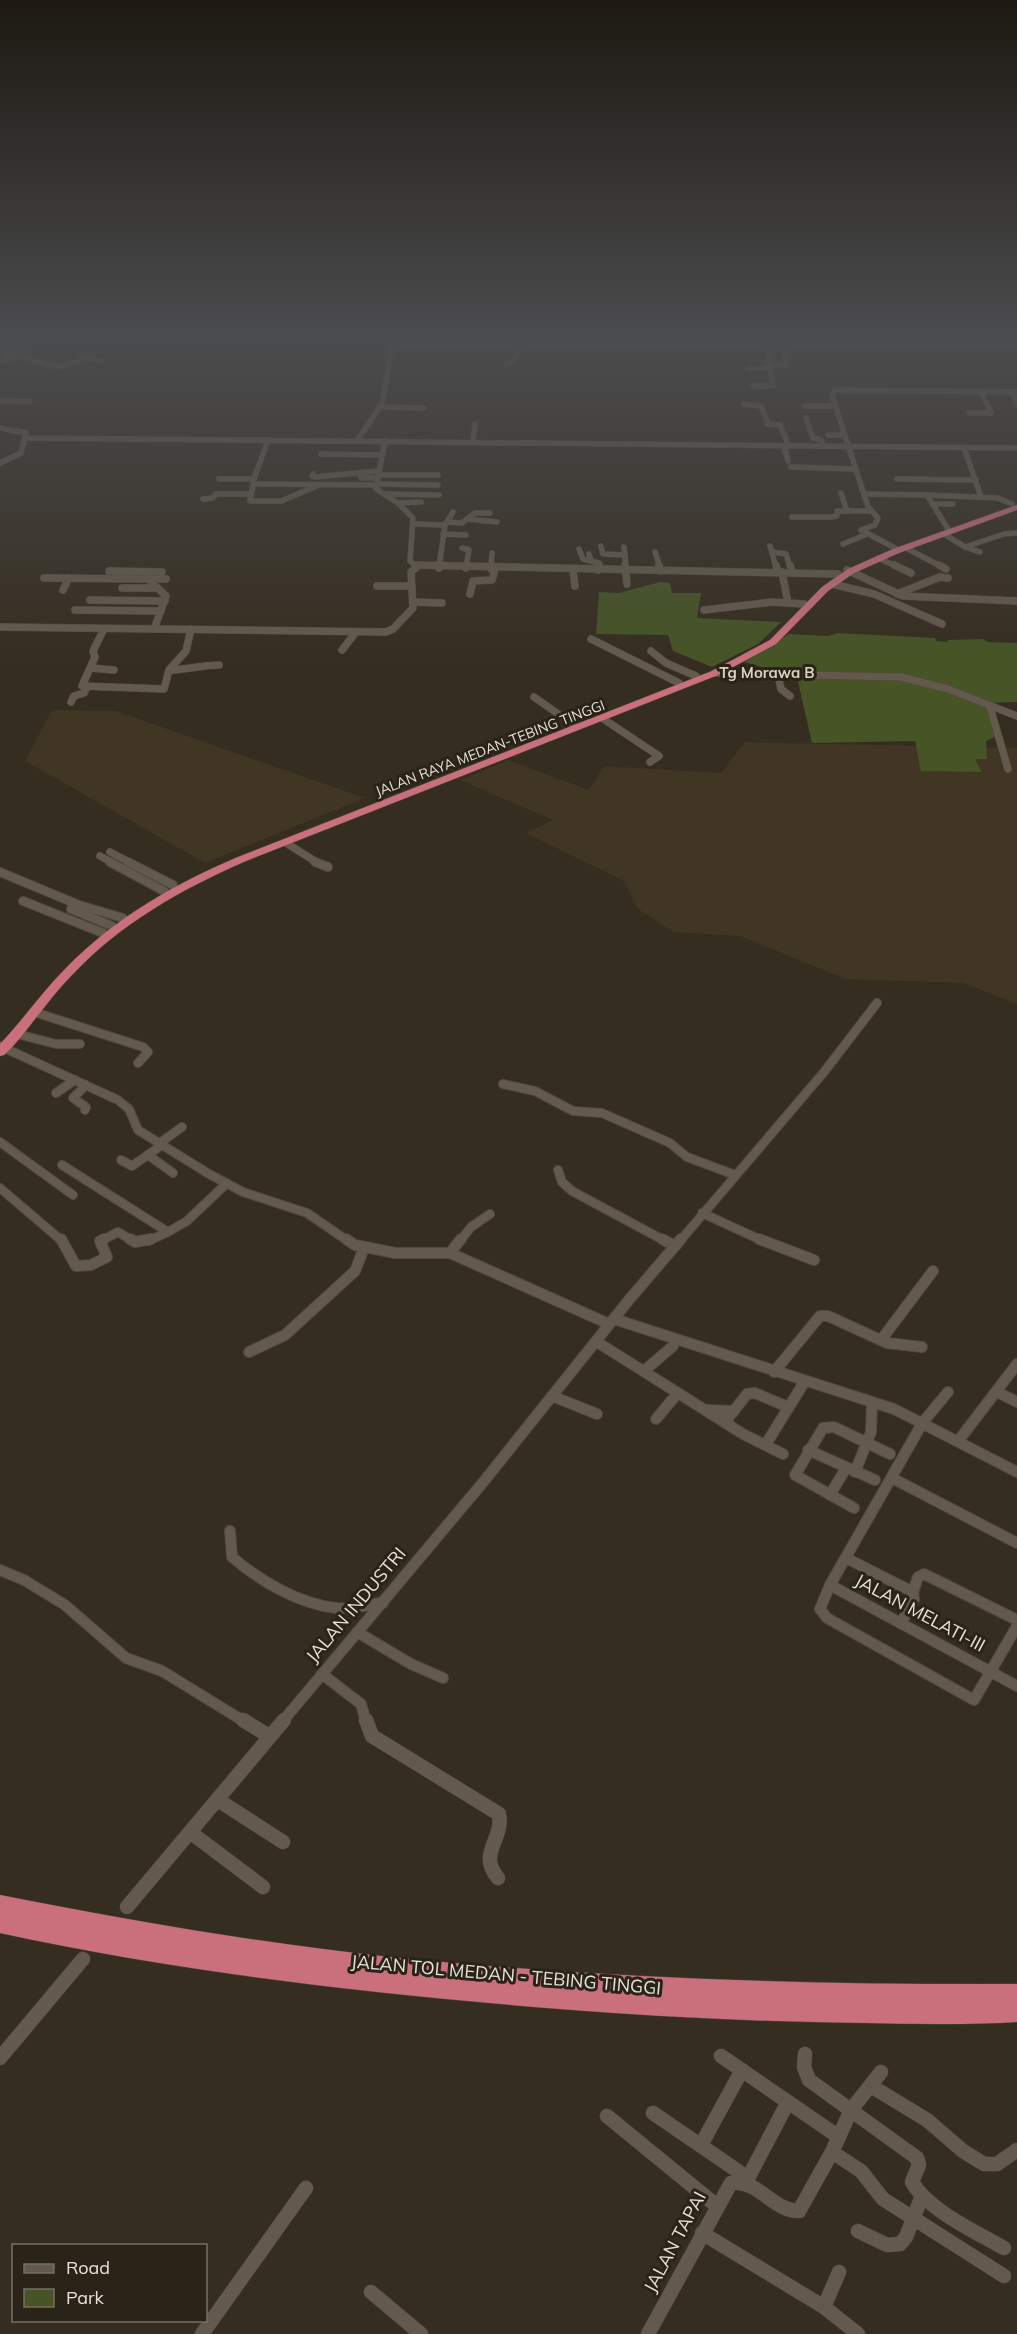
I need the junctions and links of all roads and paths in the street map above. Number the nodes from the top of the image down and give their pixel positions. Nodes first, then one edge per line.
1 (24, 443) edge
2 (267, 443) edge
3 (374, 443) edge
4 (413, 443) edge
5 (546, 443) edge
6 (786, 443) edge
7 (822, 443) edge
8 (846, 443) edge
9 (861, 443) edge
10 (384, 444) junction
11 (787, 446) junction
12 (824, 446) junction
13 (847, 446) junction
14 (863, 447) junction
15 (964, 448) junction
16 (1017, 448) edge
17 (368, 449) dead end
18 (321, 454) dead end
19 (382, 455) junction
20 (788, 461) dead end
21 (0, 463) edge
22 (791, 467) dead end
23 (854, 469) junction
24 (313, 474) dead end
25 (438, 475) dead end
26 (360, 476) dead end
27 (219, 479) dead end
28 (378, 479) junction
29 (897, 479) dead end
30 (976, 480) junction
31 (254, 482) junction
32 (319, 485) junction
33 (438, 485) dead end
34 (841, 493) dead end
35 (250, 494) junction
36 (384, 494) junction
37 (864, 494) junction
38 (440, 495) dead end
39 (927, 495) junction
40 (981, 496) junction
41 (204, 499) dead end
42 (421, 502) dead end
43 (398, 503) junction
44 (932, 504) junction
45 (953, 504) dead end
46 (1015, 505) edge
47 (847, 511) junction
48 (872, 511) junction
49 (453, 512) dead end
50 (490, 513) dead end
51 (792, 517) dead end
52 (467, 519) junction
53 (497, 522) dead end
54 (446, 523) junction
55 (414, 524) junction
56 (946, 532) junction
57 (1017, 532) edge
58 (443, 534) junction
59 (867, 534) junction
60 (466, 535) dead end
61 (843, 544) dead end
62 (601, 546) dead end
63 (624, 547) dead end
64 (965, 547) junction
65 (462, 548) dead end
66 (895, 548) junction
67 (906, 548) junction
68 (579, 549) dead end
69 (655, 552) dead end
70 (980, 552) dead end
71 (492, 553) dead end
72 (625, 555) junction
73 (878, 558) junction
74 (132, 564) dead end
75 (417, 567) junction
76 (438, 568) junction
77 (466, 568) junction
78 (493, 569) junction
79 (506, 569) junction
80 (946, 569) dead end
81 (573, 570) junction
82 (599, 570) junction
83 (109, 571) dead end
84 (117, 571) junction
85 (130, 571) junction
86 (627, 571) junction
87 (661, 571) junction
88 (162, 572) dead end
89 (780, 572) junction
90 (792, 572) junction
91 (845, 572) junction
92 (911, 573) dead end
93 (44, 578) dead end
94 (69, 578) junction
95 (948, 578) dead end
96 (101, 579) junction
97 (113, 579) junction
98 (127, 579) junction
99 (148, 579) junction
100 (166, 579) dead end
101 (505, 580) dead end
102 (603, 581) dead end
103 (627, 584) dead end
104 (832, 584) junction
105 (377, 586) dead end
106 (411, 586) junction
107 (575, 586) dead end
108 (122, 588) dead end
109 (157, 588) junction
110 (97, 589) dead end
111 (63, 590) dead end
112 (470, 594) dead end
113 (897, 594) junction
114 (90, 600) dead end
115 (1017, 601) edge
116 (165, 602) junction
117 (788, 603) junction
118 (804, 603) junction
119 (414, 605) junction
120 (442, 606) dead end
121 (75, 610) dead end
122 (704, 610) dead end
123 (161, 611) junction
124 (942, 624) dead end
125 (0, 627) edge
126 (104, 629) junction
127 (154, 629) junction
128 (191, 630) junction
129 (356, 632) junction
130 (591, 639) dead end
131 (342, 650) dead end
132 (651, 651) dead end
133 (219, 665) dead end
134 (91, 668) junction
135 (114, 670) dead end
136 (170, 670) junction
137 (716, 673) junction
138 (778, 675) junction
139 (696, 676) junction
140 (679, 683) junction
141 (85, 690) junction
142 (790, 696) dead end
143 (534, 697) dead end
144 (71, 702) dead end
145 (81, 702) dead end
146 (990, 707) junction
147 (1017, 716) edge
148 (603, 718) junction
149 (574, 725) junction
150 (650, 762) dead end
151 (1008, 769) dead end
152 (286, 843) junction
153 (110, 852) dead end
154 (100, 856) dead end
155 (328, 867) dead end
156 (0, 873) edge
157 (169, 888) junction
158 (23, 902) dead end
159 (71, 909) dead end
160 (123, 918) junction
161 (107, 929) junction
162 (877, 1003) dead end
163 (34, 1012) junction
164 (17, 1034) junction
165 (80, 1044) dead end
166 (1, 1048) edge
167 (138, 1063) dead end
168 (75, 1080) junction
169 (504, 1084) dead end
170 (86, 1085) junction
171 (56, 1093) dead end
172 (85, 1110) dead end
173 (182, 1127) dead end
174 (0, 1142) edge
175 (161, 1144) junction
176 (148, 1155) junction
177 (121, 1160) dead end
178 (62, 1165) dead end
179 (558, 1170) dead end
180 (173, 1173) dead end
181 (735, 1176) junction
182 (226, 1184) junction
183 (0, 1188) edge
184 (73, 1195) dead end
185 (702, 1213) junction
186 (490, 1214) dead end
187 (168, 1232) junction
188 (675, 1246) junction
189 (364, 1248) junction
190 (450, 1253) junction
191 (814, 1260) dead end
192 (933, 1271) dead end
193 (612, 1322) junction
194 (881, 1340) junction
195 (597, 1342) junction
196 (673, 1346) dead end
197 (922, 1347) dead end
198 (249, 1352) dead end
199 (1017, 1364) edge
200 (644, 1371) junction
201 (774, 1372) junction
202 (804, 1381) junction
203 (948, 1392) dead end
204 (997, 1392) junction
205 (677, 1394) junction
206 (552, 1396) junction
207 (872, 1402) junction
208 (1017, 1402) edge
209 (788, 1407) junction
210 (704, 1410) junction
211 (734, 1411) junction
212 (597, 1414) dead end
213 (657, 1419) dead end
214 (725, 1422) junction
215 (922, 1422) junction
216 (959, 1440) junction
217 (766, 1444) junction
218 (869, 1444) junction
219 (808, 1450) junction
220 (783, 1454) dead end
221 (890, 1454) dead end
222 (851, 1470) junction
223 (1017, 1472) edge
224 (891, 1478) junction
225 (875, 1480) dead end
226 (830, 1495) junction
227 (854, 1508) dead end
228 (230, 1531) dead end
229 (1017, 1543) edge
230 (846, 1558) junction
231 (1, 1571) edge
232 (830, 1585) junction
233 (913, 1592) junction
234 (383, 1603) junction
235 (1017, 1620) edge
236 (901, 1623) junction
237 (1017, 1626) edge
238 (357, 1632) junction
239 (992, 1673) junction
240 (322, 1674) junction
241 (443, 1678) dead end
242 (1017, 1686) edge
243 (269, 1736) junction
244 (218, 1800) junction
245 (190, 1832) junction
246 (283, 1842) dead end
247 (498, 1878) dead end
248 (263, 1887) dead end
249 (0, 1905) edge
250 (127, 1907) dead end
251 (0, 1923) edge
252 (83, 1959) dead end
253 (1017, 1994) edge
254 (1017, 2013) edge
255 (806, 2054) dead end
256 (721, 2056) dead end
257 (0, 2058) edge
258 (742, 2070) junction
259 (881, 2072) dead end
260 (871, 2086) junction
261 (788, 2102) junction
262 (851, 2110) junction
263 (653, 2113) dead end
264 (607, 2116) dead end
265 (838, 2137) junction
266 (701, 2145) junction
267 (1017, 2150) edge
268 (832, 2152) junction
269 (747, 2180) junction
270 (306, 2188) dead end
271 (922, 2196) junction
272 (717, 2206) junction
273 (914, 2217) junction
274 (858, 2231) dead end
275 (702, 2233) junction
276 (1004, 2248) dead end
277 (839, 2272) dead end
278 (1004, 2276) dead end
279 (371, 2292) dead end
280 (824, 2307) junction
281 (202, 2334) edge
282 (422, 2334) edge
283 (648, 2334) edge
284 (858, 2334) edge

1 - 21 street
2 - 31 street
3 - 10 street
4 - 10 street
5 - 11 street
6 - 11 street
7 - 12 street
8 - 13 street
9 - 14 street
10 - 17 street
10 - 19 street
11 - 12 street
11 - 20 street
12 - 13 street
13 - 14 street
13 - 23 street
14 - 15 street
15 - 16 street
15 - 30 street
18 - 19 street
19 - 28 street
22 - 23 street
23 - 37 street
24 - 28 street
25 - 28 street
26 - 28 street
27 - 31 street
28 - 32 street
28 - 33 street
28 - 36 street
29 - 30 street
30 - 40 street
31 - 32 street
31 - 35 street
32 - 35 street
34 - 47 street
35 - 41 street
36 - 38 street
36 - 43 street
37 - 39 street
37 - 48 street
39 - 40 street
39 - 44 street
40 - 46 street
42 - 43 street
43 - 55 street
44 - 45 street
44 - 56 street
46 - 56 highway, JALAN RAYA MEDAN-TEBING TINGGI
47 - 48 street
47 - 51 street
48 - 59 street
49 - 54 street
50 - 52 street
52 - 53 street
52 - 54 street
54 - 55 street
54 - 58 street
55 - 75 street
56 - 64 street
56 - 66 highway, JALAN RAYA MEDAN-TEBING TINGGI
56 - 67 highway, JALAN RAYA MEDAN-TEBING TINGGI
57 - 64 street
58 - 60 street
58 - 76 street
59 - 61 street
59 - 66 street
62 - 72 street
63 - 72 street
64 - 70 street
65 - 77 street
66 - 91 highway, JALAN RAYA MEDAN-TEBING TINGGI
67 - 73 highway, JALAN RAYA MEDAN-TEBING TINGGI
67 - 80 street
68 - 82 street
69 - 87 street
71 - 78 street
72 - 86 street
73 - 91 highway, JALAN RAYA MEDAN-TEBING TINGGI
73 - 92 street
74 - 85 street
75 - 76 street
75 - 106 street
76 - 77 street
77 - 78 street
78 - 79 street
78 - 112 street
79 - 81 street
79 - 101 street
81 - 82 street
81 - 107 street
82 - 86 street
82 - 102 street
83 - 84 street
84 - 85 street
84 - 97 street
85 - 88 street
85 - 98 street
86 - 87 street
86 - 103 street
87 - 89 street
89 - 90 street
89 - 90 street
89 - 117 street
90 - 91 street
91 - 104 highway, JALAN RAYA MEDAN-TEBING TINGGI
91 - 113 street
91 - 118 highway, JALAN RAYA MEDAN-TEBING TINGGI
93 - 94 street
94 - 96 street
94 - 111 street
95 - 113 street
96 - 97 street
96 - 110 street
97 - 98 street
98 - 99 street
99 - 100 street
99 - 109 street
104 - 124 street
104 - 137 highway, JALAN RAYA MEDAN-TEBING TINGGI
105 - 106 street
106 - 119 street
108 - 109 street
109 - 116 street
113 - 115 street
114 - 116 street
116 - 123 street
117 - 118 street
117 - 122 street
118 - 139 highway, JALAN RAYA MEDAN-TEBING TINGGI
119 - 120 street
119 - 129 street
121 - 123 street
123 - 127 street
125 - 126 street
126 - 127 street
126 - 134 street
127 - 128 street
128 - 129 street
128 - 136 street
129 - 131 street
130 - 140 street
132 - 139 street
133 - 136 street
134 - 135 street
134 - 141 street
136 - 141 street
137 - 138 street
137 - 148 highway, JALAN RAYA MEDAN-TEBING TINGGI
138 - 142 street
138 - 146 street
139 - 140 highway, JALAN RAYA MEDAN-TEBING TINGGI
140 - 149 highway, JALAN RAYA MEDAN-TEBING TINGGI
141 - 144 street
141 - 145 street
143 - 149 street
146 - 147 street
146 - 151 street
148 - 150 street
148 - 152 highway, JALAN RAYA MEDAN-TEBING TINGGI
149 - 157 highway, JALAN RAYA MEDAN-TEBING TINGGI
152 - 155 street
152 - 163 highway, JALAN RAYA MEDAN-TEBING TINGGI
153 - 157 street
154 - 157 street
156 - 160 street
157 - 160 highway, JALAN RAYA MEDAN-TEBING TINGGI
158 - 161 street
159 - 161 street
160 - 161 highway, JALAN RAYA MEDAN-TEBING TINGGI
161 - 166 highway, JALAN RAYA MEDAN-TEBING TINGGI
162 - 181 street, JALAN INDUSTRI
163 - 164 highway, JALAN RAYA MEDAN-TEBING TINGGI
163 - 167 street
164 - 165 street
164 - 166 highway, JALAN RAYA MEDAN-TEBING TINGGI
166 - 168 street
168 - 170 street
168 - 171 street
169 - 181 street
170 - 172 street
170 - 175 street
173 - 175 street
174 - 184 street
175 - 176 street
175 - 182 street
176 - 177 street
176 - 180 street
178 - 187 street
179 - 188 street
181 - 185 street, JALAN INDUSTRI
182 - 187 street
182 - 189 street
183 - 187 street
185 - 188 street, JALAN INDUSTRI
185 - 191 street
186 - 190 street
188 - 193 street, JALAN INDUSTRI
189 - 190 street
189 - 198 street
190 - 193 street
192 - 194 street
193 - 195 street, JALAN INDUSTRI
193 - 201 street
194 - 197 street
194 - 201 street
195 - 200 street
195 - 206 street, JALAN INDUSTRI
196 - 200 street
199 - 204 street
200 - 205 street
201 - 202 street
202 - 207 street
202 - 209 street
203 - 215 street
204 - 208 street
204 - 216 street
205 - 210 street
205 - 213 street
206 - 212 street
206 - 234 street, JALAN INDUSTRI
207 - 215 street
207 - 218 street
209 - 211 street
209 - 217 street
210 - 211 street
210 - 214 street
211 - 214 street
214 - 217 street
215 - 216 street
215 - 224 street
216 - 223 street
217 - 220 street
218 - 219 street
218 - 221 street
218 - 222 street
219 - 222 street
219 - 226 street
222 - 225 street
222 - 226 street
224 - 229 street
224 - 230 street
226 - 227 street
228 - 234 street
230 - 232 street
230 - 233 street
231 - 243 street
232 - 236 street, JALAN MELATI-III
232 - 239 street
233 - 235 street
233 - 236 street
234 - 238 street, JALAN INDUSTRI
236 - 239 street, JALAN MELATI-III
237 - 239 street
238 - 240 street, JALAN INDUSTRI
238 - 241 street
239 - 242 street, JALAN MELATI-III
240 - 243 street, JALAN INDUSTRI
240 - 247 street
243 - 244 street, JALAN INDUSTRI
244 - 245 street, JALAN INDUSTRI
244 - 246 street
245 - 248 street
245 - 250 street, JALAN INDUSTRI
249 - 253 highway, JALAN TOL MEDAN - TEBING TINGGI
251 - 254 highway
252 - 257 street
255 - 262 street
256 - 258 street
258 - 261 street
258 - 266 street
259 - 260 street
260 - 262 street
260 - 267 street
261 - 265 street
261 - 269 street
262 - 265 street
262 - 271 street
263 - 266 street
264 - 272 street
265 - 268 street
266 - 269 street
268 - 269 street
268 - 273 street
269 - 272 street, JALAN TAPAI
270 - 281 street
271 - 273 street
271 - 276 street
272 - 275 street, JALAN TAPAI
273 - 274 street
273 - 278 street
275 - 280 street
275 - 283 street, JALAN TAPAI
277 - 280 street
279 - 282 street
280 - 284 street

